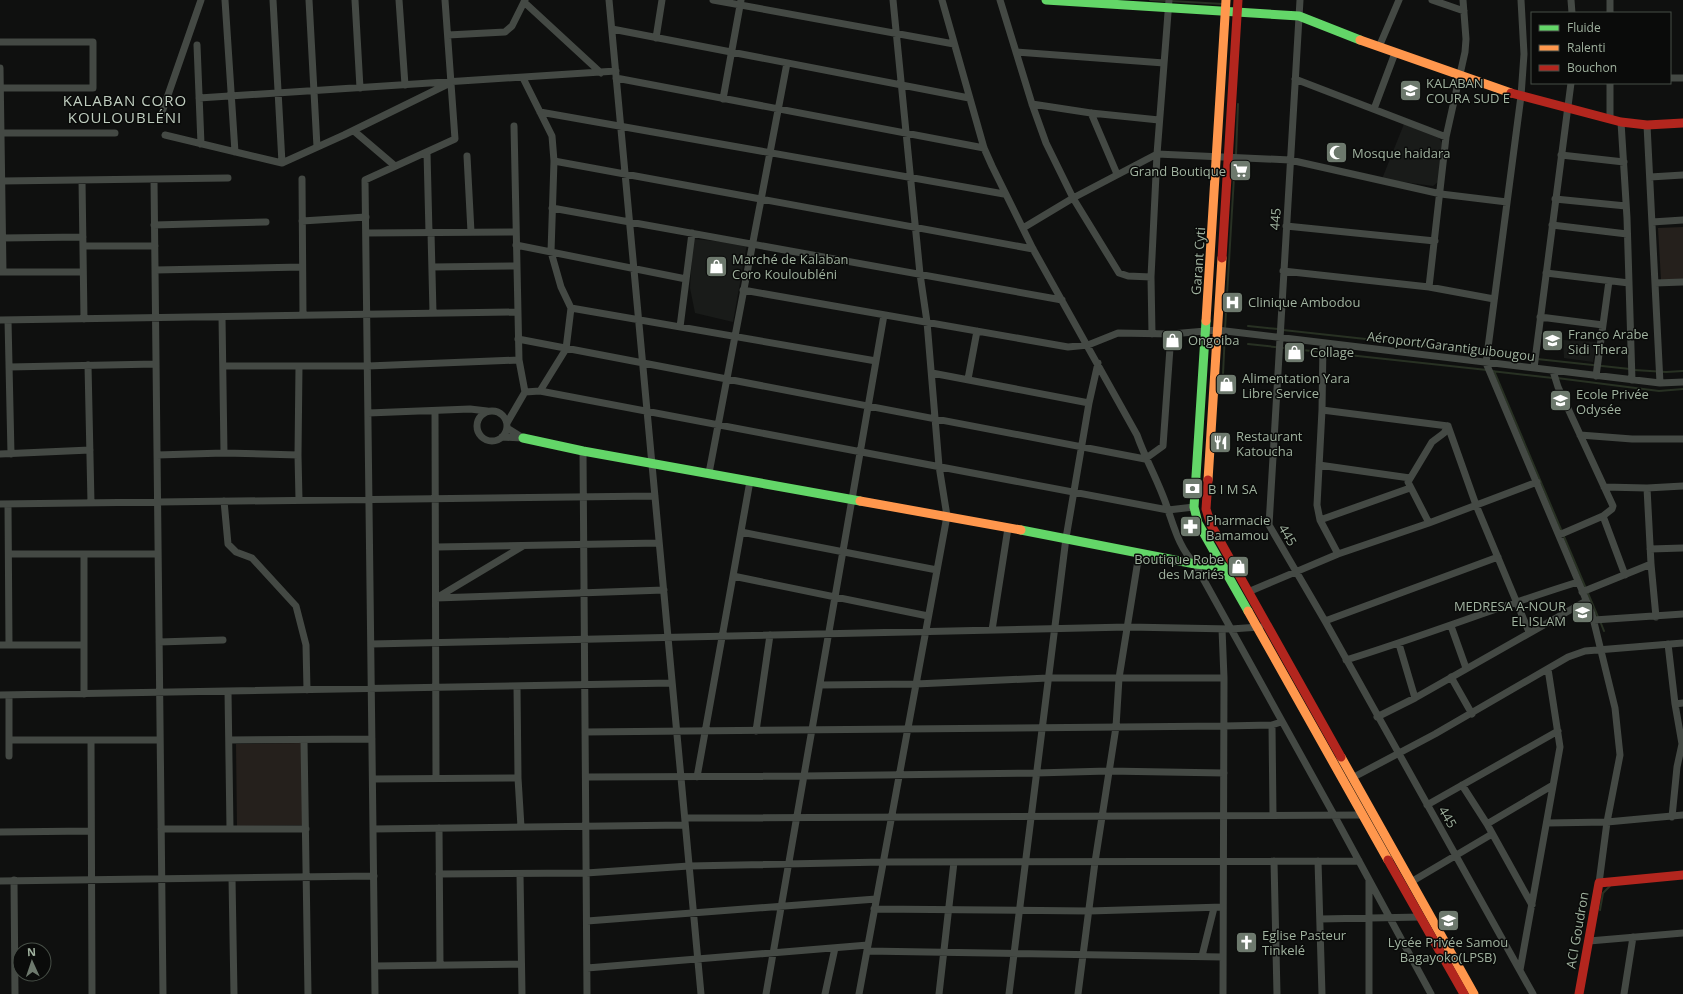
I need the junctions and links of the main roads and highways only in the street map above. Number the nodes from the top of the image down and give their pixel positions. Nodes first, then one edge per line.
1 (1046, 0) edge
2 (1226, 0) edge
3 (1238, 0) edge
4 (1169, 4) edge
5 (1226, 11) junction
6 (1237, 12) junction
7 (1683, 123) edge
8 (523, 438) road end
9 (1224, 567) junction
10 (1263, 626) junction
11 (1683, 875) edge
12 (1464, 994) edge
13 (1474, 994) edge
14 (1579, 994) edge

1 - 4 main road
2 - 5 main road, Garant Cyti
3 - 6 main road, Garant Cyti
4 - 5 main road
5 - 6 main road
5 - 9 main road, Garant Cyti
6 - 7 main road
6 - 10 main road, Garant Cyti
8 - 9 main road
9 - 10 main road, Garant Cyti
10 - 12 main road
10 - 13 main road
11 - 14 main road, ACI Goudron

